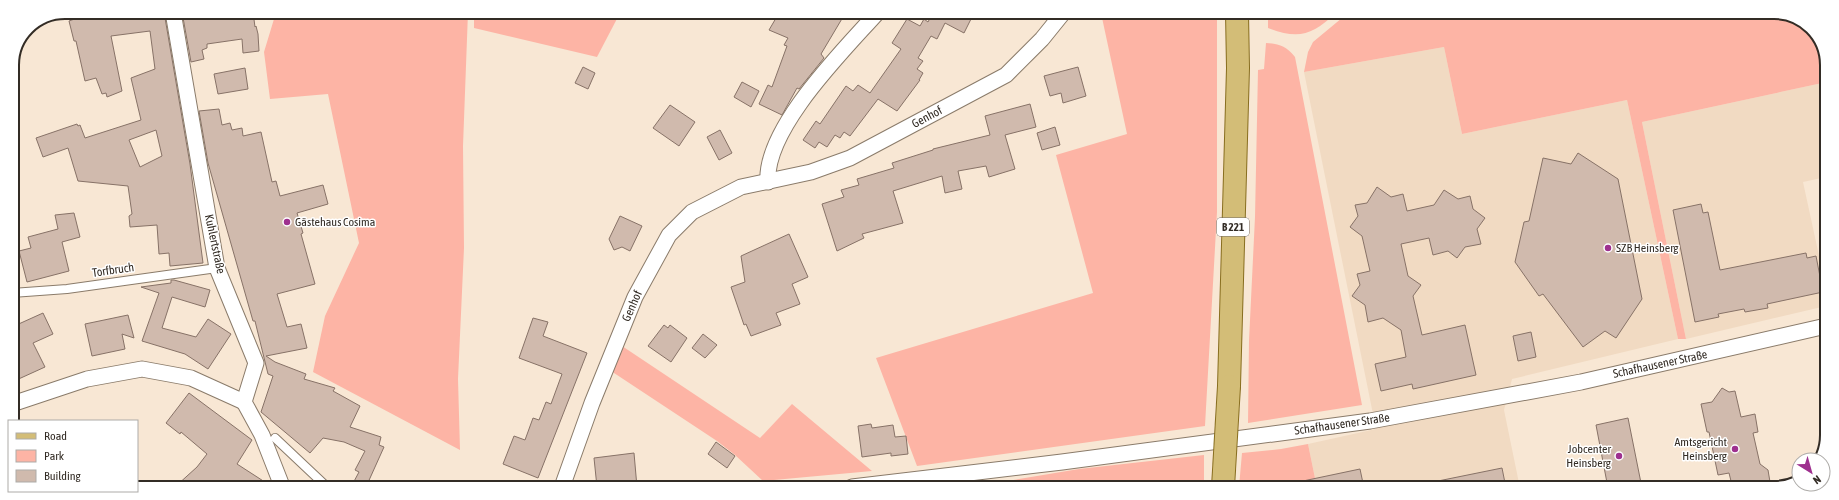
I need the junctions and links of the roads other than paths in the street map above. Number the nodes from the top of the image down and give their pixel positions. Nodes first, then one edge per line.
1 (174, 19) edge
2 (872, 19) edge
3 (1058, 19) edge
4 (1237, 19) edge
5 (768, 182) junction
6 (217, 268) junction
7 (19, 292) edge
8 (1820, 327) edge
9 (19, 402) edge
10 (244, 402) junction
11 (275, 438) dead end
12 (280, 481) edge
13 (322, 481) edge
14 (564, 481) edge
15 (902, 481) edge
16 (1223, 481) edge

1 - 6 street, Kuhlertstraße
2 - 5 street
3 - 5 street, Genhof
4 - 16 main road, B 221, bridge
5 - 14 street, Genhof
6 - 7 lane, Torfbruch
6 - 10 street, Kuhlertstraße
8 - 15 street, Schafhausener Straße
9 - 10 street
10 - 12 street
11 - 13 lane

